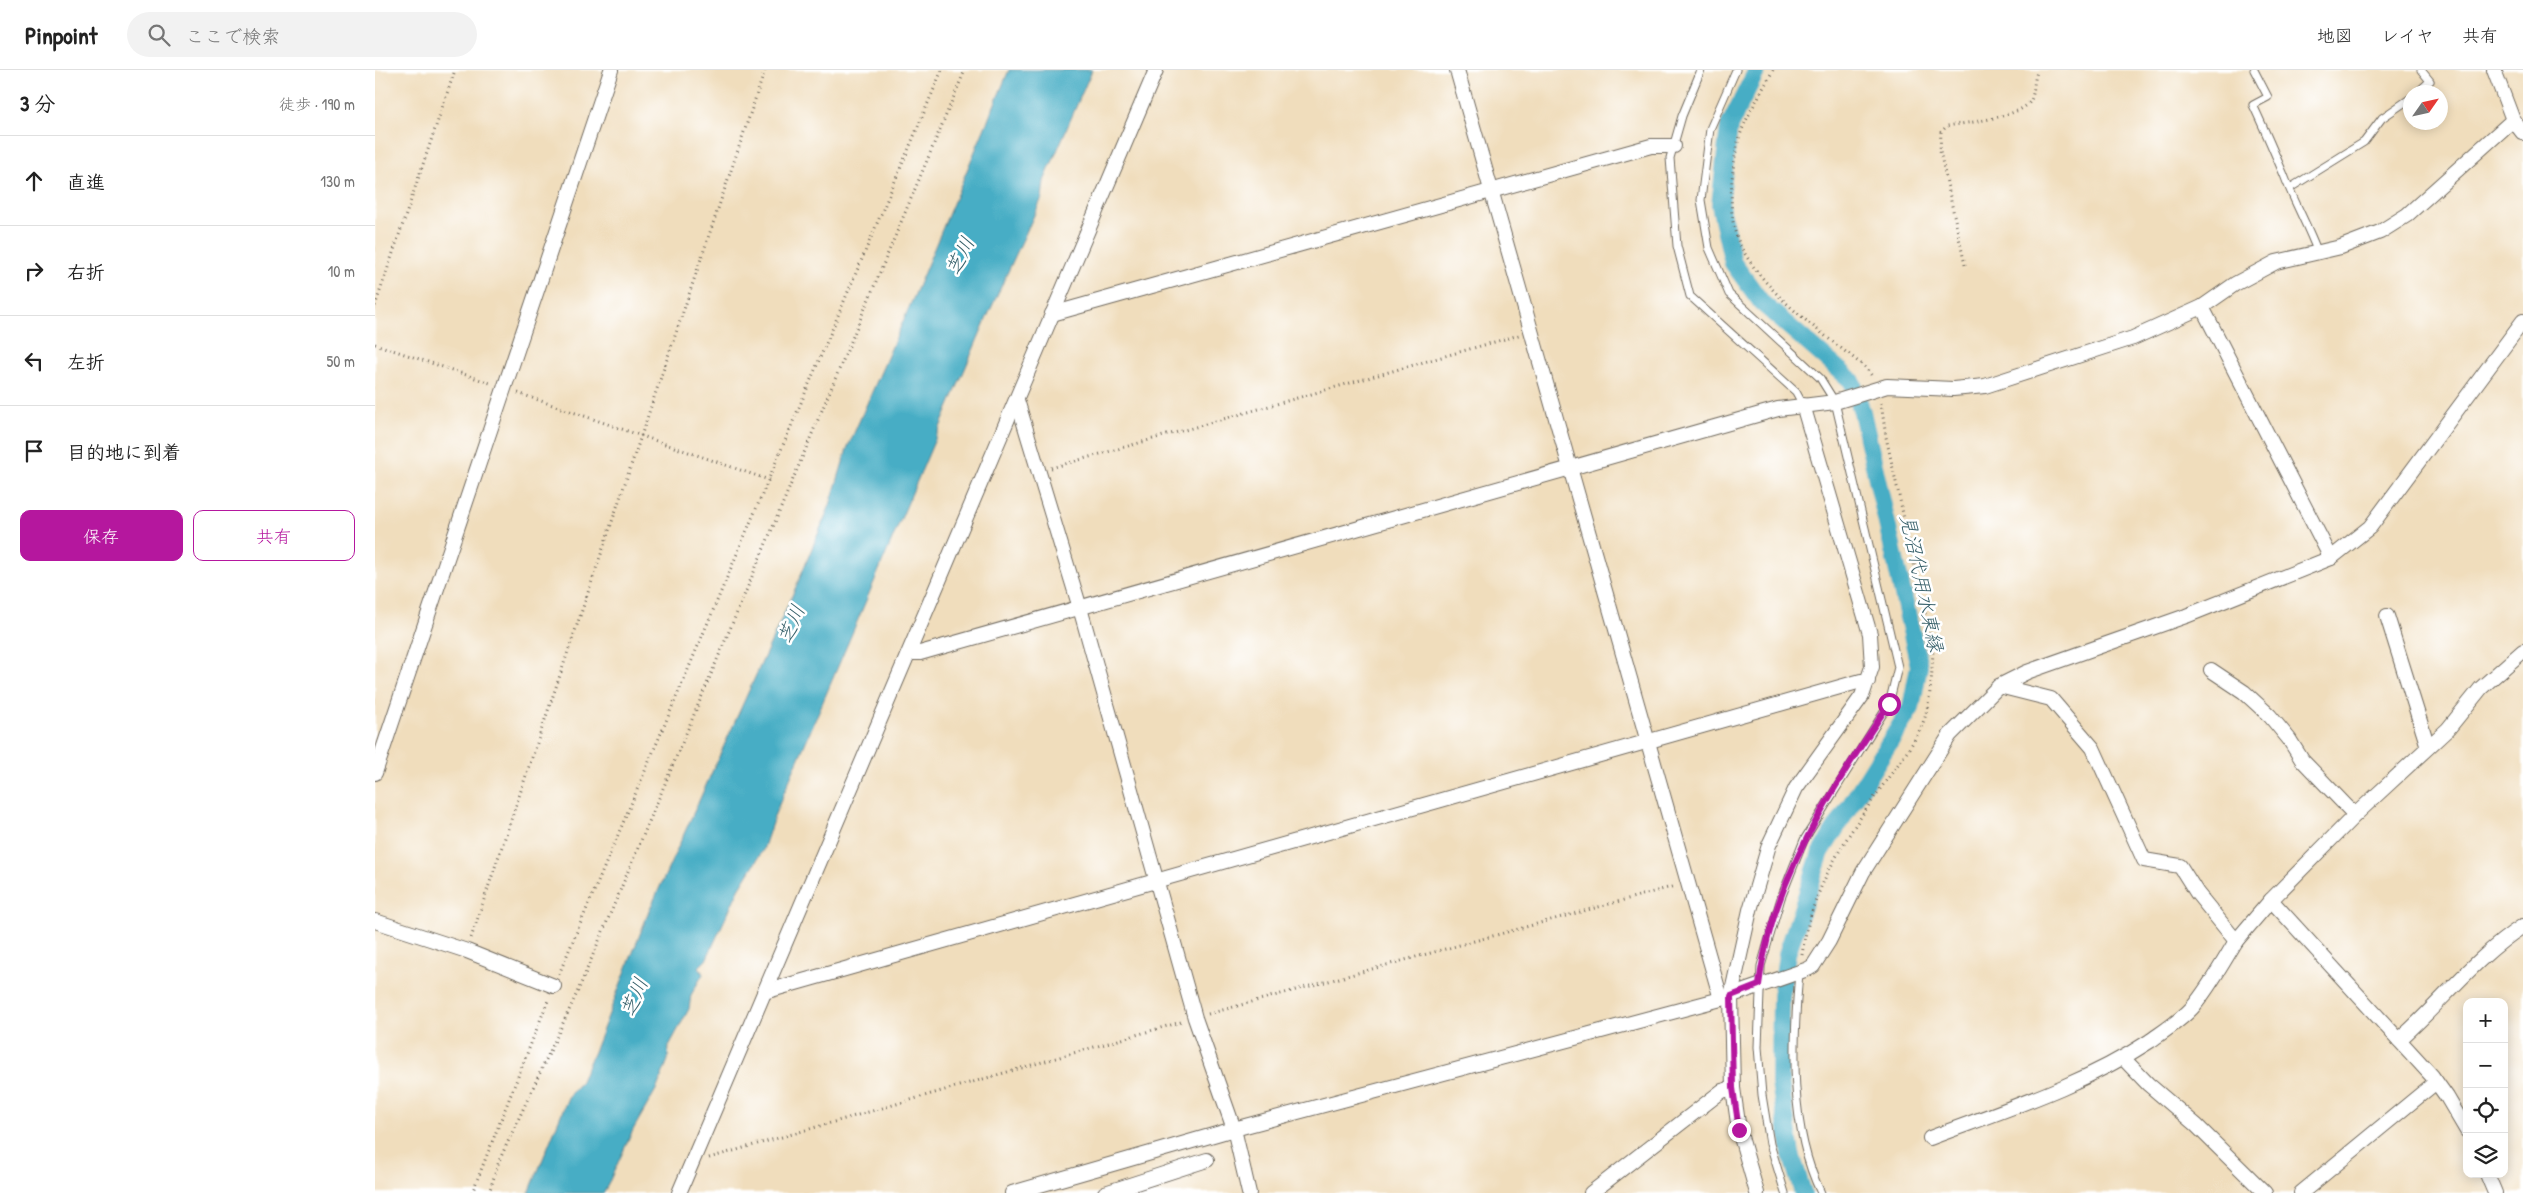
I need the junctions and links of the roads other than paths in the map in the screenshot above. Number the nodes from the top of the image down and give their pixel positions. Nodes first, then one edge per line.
1 (611, 70) edge
2 (1157, 70) edge
3 (1457, 70) edge
4 (1701, 70) edge
5 (1736, 70) edge
6 (2254, 70) edge
7 (2421, 70) edge
8 (2494, 70) edge
9 (2426, 85) edge
10 (2403, 103) edge
11 (2513, 120) junction
12 (2523, 133) edge
13 (1674, 146) junction
14 (2290, 188) junction
15 (1492, 193) junction
16 (2318, 253) junction
17 (2202, 307) junction
18 (1051, 314) junction
19 (2523, 321) edge
20 (1017, 400) junction
21 (1839, 401) junction
22 (1803, 405) junction
23 (1571, 468) junction
24 (2331, 558) junction
25 (1079, 608) junction
26 (2387, 616) dead end
27 (2523, 651) edge
28 (909, 653) junction
29 (2211, 670) dead end
30 (1868, 681) junction
31 (1999, 686) junction
32 (1648, 742) junction
33 (2429, 747) junction
34 (375, 773) edge
35 (2355, 815) junction
36 (1155, 880) junction
37 (2271, 900) junction
38 (375, 921) edge
39 (2523, 926) edge
40 (2235, 941) junction
41 (1797, 974) junction
42 (1762, 984) junction
43 (554, 986) road end
44 (764, 992) junction
45 (1726, 997) junction
46 (2399, 1040) junction
47 (2123, 1058) junction
48 (2436, 1082) junction
49 (1733, 1088) junction
50 (2463, 1125) edge
51 (1234, 1129) junction
52 (1931, 1138) dead end
53 (1207, 1160) dead end
54 (2489, 1178) edge
55 (679, 1193) edge
56 (1012, 1193) edge
57 (1105, 1193) edge
58 (1249, 1193) edge
59 (1591, 1193) edge
60 (1757, 1193) edge
61 (1785, 1193) edge
62 (1821, 1193) edge
63 (2265, 1193) edge
64 (2301, 1193) edge
65 (2495, 1193) edge

1 - 34 street
2 - 18 street
3 - 15 street
4 - 13 lane
5 - 21 lane
6 - 14 lane
7 - 9 lane
8 - 11 street
10 - 14 lane
11 - 12 street
11 - 16 street
13 - 15 street
13 - 22 lane
14 - 16 lane
15 - 18 street
15 - 23 street
16 - 17 street
17 - 21 street
17 - 24 street
18 - 20 street
19 - 24 street
20 - 25 street
20 - 28 street
21 - 22 street
21 - 42 lane
22 - 23 street
22 - 30 street
23 - 25 street
23 - 32 street
24 - 31 street
25 - 28 street
25 - 36 street
26 - 33 street
27 - 33 street
28 - 44 street
29 - 35 street
30 - 32 street
30 - 45 street
31 - 40 street
31 - 41 street
32 - 36 street
32 - 45 street
33 - 35 street
35 - 37 street
36 - 44 street
36 - 51 street
37 - 40 street
37 - 46 street
38 - 43 street
39 - 46 street
40 - 47 street
41 - 42 street
41 - 62 lane
42 - 45 street
42 - 61 lane
44 - 55 street
45 - 49 street
45 - 51 street
46 - 48 street
47 - 52 street
47 - 63 street
48 - 50 street
48 - 64 street
49 - 59 street
49 - 60 street
51 - 56 street
51 - 58 street
53 - 57 street
54 - 65 street

